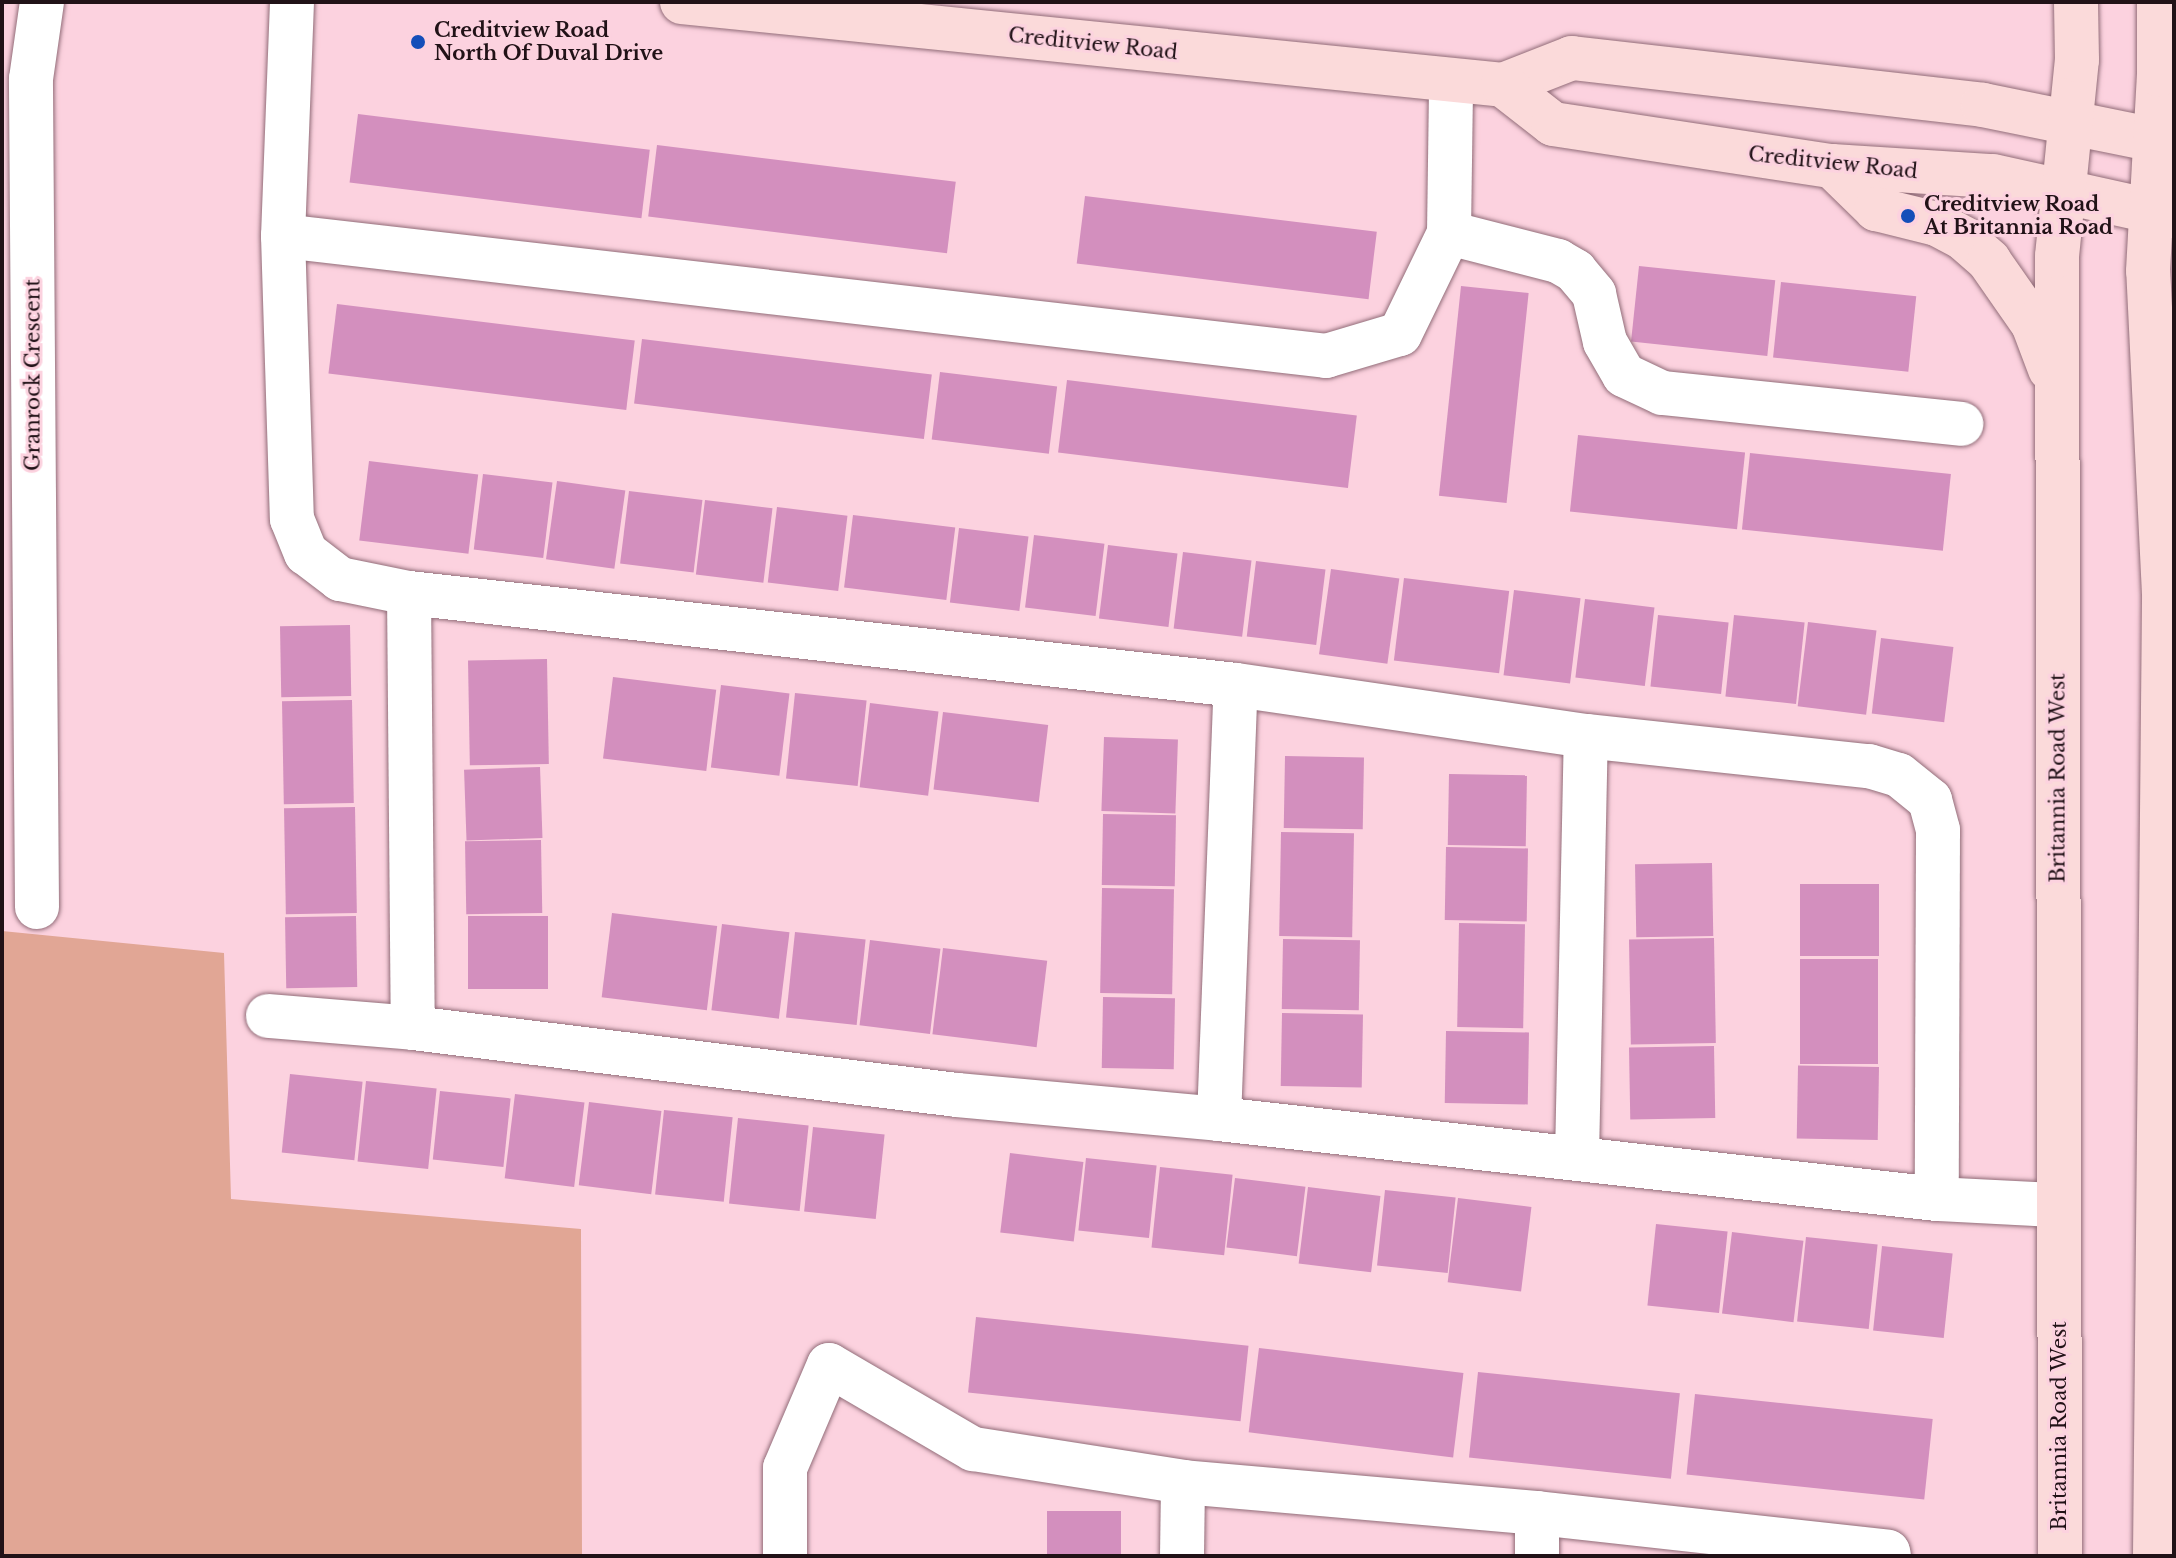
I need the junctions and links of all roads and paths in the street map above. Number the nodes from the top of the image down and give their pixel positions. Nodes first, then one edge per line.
1 (42, 2) edge
2 (292, 2) edge
3 (682, 2) edge
4 (2076, 2) edge
5 (2159, 2) edge
6 (1451, 81) junction
7 (1503, 85) junction
8 (2071, 122) junction
9 (2165, 142) edge
10 (1832, 166) junction
11 (2063, 191) junction
12 (2163, 214) edge
13 (1449, 233) junction
14 (283, 236) junction
15 (2059, 395) junction
16 (1961, 424) dead end
17 (409, 593) junction
18 (1236, 685) junction
19 (1586, 736) junction
20 (19, 747) edge
21 (37, 907) dead end
22 (268, 1016) dead end
23 (413, 1028) junction
24 (1219, 1119) junction
25 (1577, 1157) junction
26 (1937, 1199) junction
27 (2057, 1205) junction
28 (2168, 1221) edge
29 (1183, 1482) junction
30 (1537, 1513) junction
31 (785, 1556) edge
32 (1182, 1556) edge
33 (1537, 1556) edge
34 (1889, 1556) edge
35 (2060, 1556) edge
36 (2155, 1556) edge

1 - 20 street, Granrock Crescent
2 - 14 street
3 - 6 main road, Creditview Road
4 - 8 main road, Britannia Road West
5 - 9 main road
6 - 7 main road, Creditview Road
6 - 13 street
7 - 8 main road, Creditview Road
7 - 10 main road, Creditview Road
8 - 9 main road, Creditview Road
8 - 11 main road, Britannia Road West
9 - 12 main road
10 - 11 main road, Creditview Road
10 - 15 main road
11 - 12 main road, Creditview Road
11 - 15 main road, Britannia Road West
12 - 28 main road
13 - 14 street
13 - 16 street
14 - 17 street
15 - 27 main road, Britannia Road West
17 - 18 street
17 - 23 street
18 - 19 street
18 - 24 street
19 - 25 street
19 - 26 street
20 - 21 street, Granrock Crescent
22 - 23 street
23 - 24 street
24 - 25 street
25 - 26 street
26 - 27 street
27 - 35 main road, Britannia Road West
28 - 36 main road
29 - 30 street
29 - 31 street
29 - 32 street
30 - 33 street
30 - 34 street

